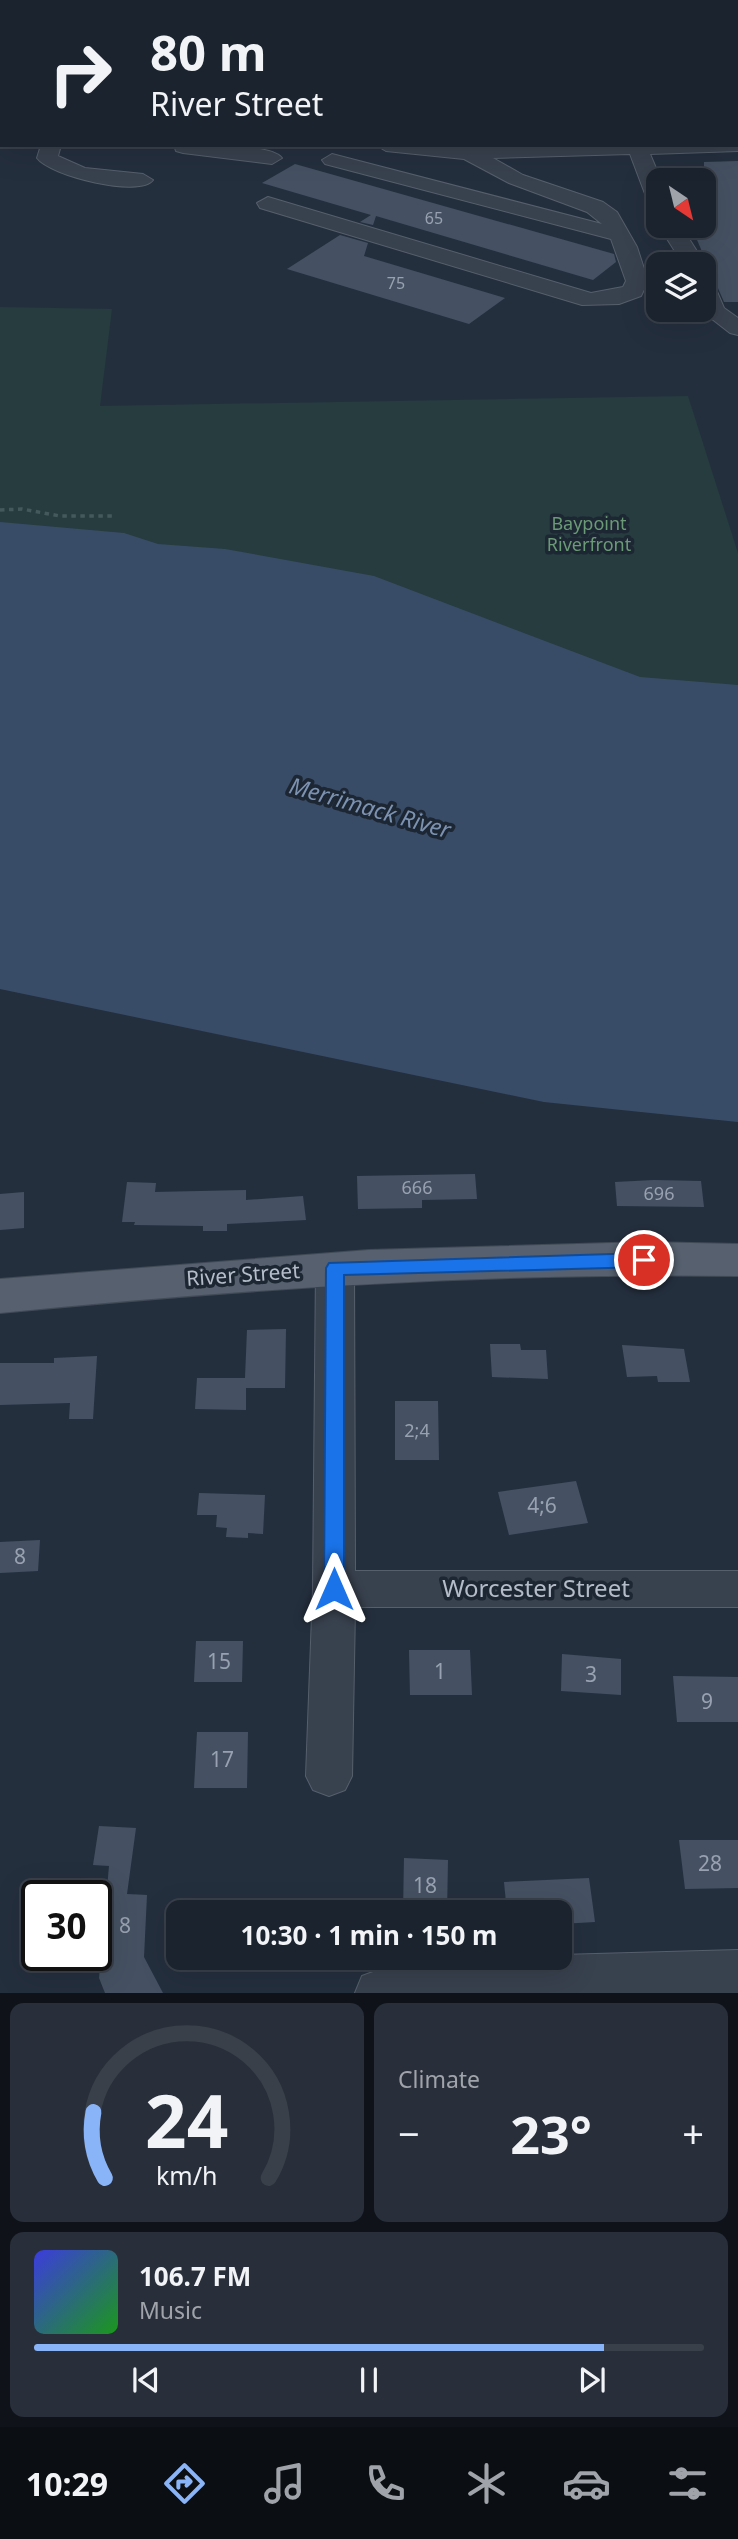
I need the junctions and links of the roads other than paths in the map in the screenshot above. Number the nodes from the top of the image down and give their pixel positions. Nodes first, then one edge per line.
1 (50, 147) edge
2 (190, 147) edge
3 (426, 147) edge
4 (657, 147) edge
5 (638, 148) junction
6 (466, 149) edge
7 (272, 158) dead end
8 (332, 160) dead end
9 (646, 168) edge
10 (142, 180) dead end
11 (268, 203) dead end
12 (619, 234) junction
13 (716, 313) edge
14 (738, 328) edge
15 (738, 1260) edge
16 (335, 1268) junction
17 (0, 1296) edge
18 (334, 1589) junction
19 (738, 1589) edge
20 (329, 1776) dead end
21 (738, 1973) edge
22 (507, 1986) edge
23 (379, 1993) edge

1 - 10 street
2 - 7 street
3 - 6 street
4 - 5 street
5 - 6 street
5 - 9 street
6 - 12 street
8 - 12 street
11 - 12 street
13 - 14 street
15 - 16 main road, River Street
16 - 17 main road, River Street
16 - 18 street
18 - 19 street, Worcester Street
18 - 20 street
21 - 22 street
22 - 23 street

